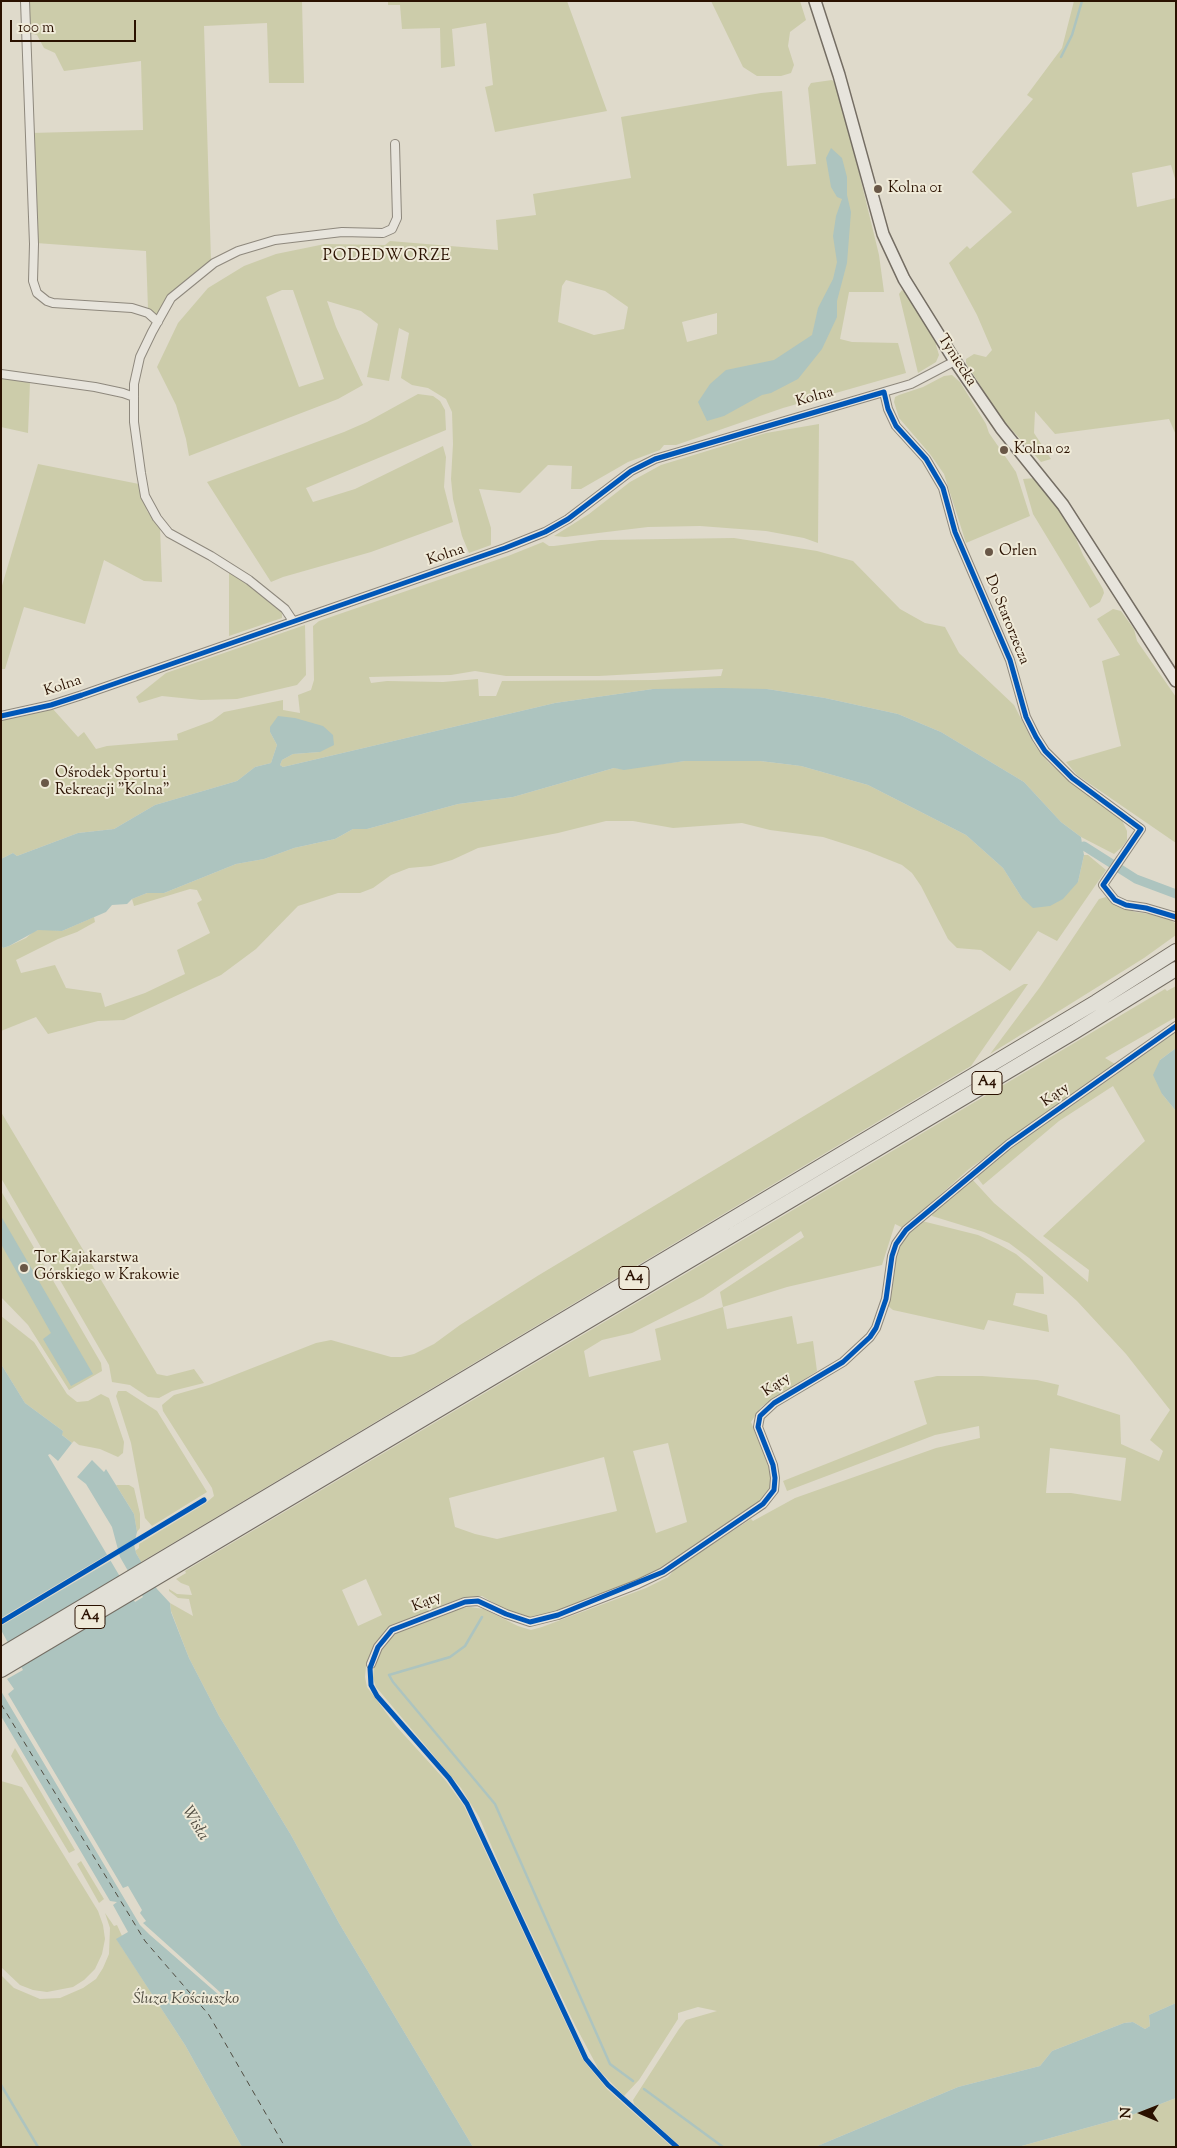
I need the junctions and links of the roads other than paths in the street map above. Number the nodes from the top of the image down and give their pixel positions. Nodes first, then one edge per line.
1 (25, 1) edge
2 (815, 1) edge
3 (395, 144) dead end
4 (158, 322) junction
5 (955, 361) junction
6 (1, 374) edge
7 (884, 392) junction
8 (134, 398) junction
9 (293, 621) junction
10 (1176, 681) edge
11 (1, 716) edge
12 (1176, 917) edge
13 (1176, 951) edge
14 (1176, 969) edge
15 (1176, 1026) edge
16 (176, 1559) junction
17 (1, 1655) edge
18 (371, 1664) dead end
19 (1, 1670) edge

1 - 4 street
2 - 5 street, Tyniecka
3 - 4 street
4 - 8 street
5 - 7 street
5 - 10 street, Tyniecka
6 - 8 street
7 - 9 street, Kolna
7 - 12 street, Do Starorzecza
8 - 9 street
9 - 11 street, Kolna
13 - 16 highway, A4
14 - 16 highway, A4
15 - 18 street, Kąty
16 - 17 highway, A4
16 - 19 highway, A4

